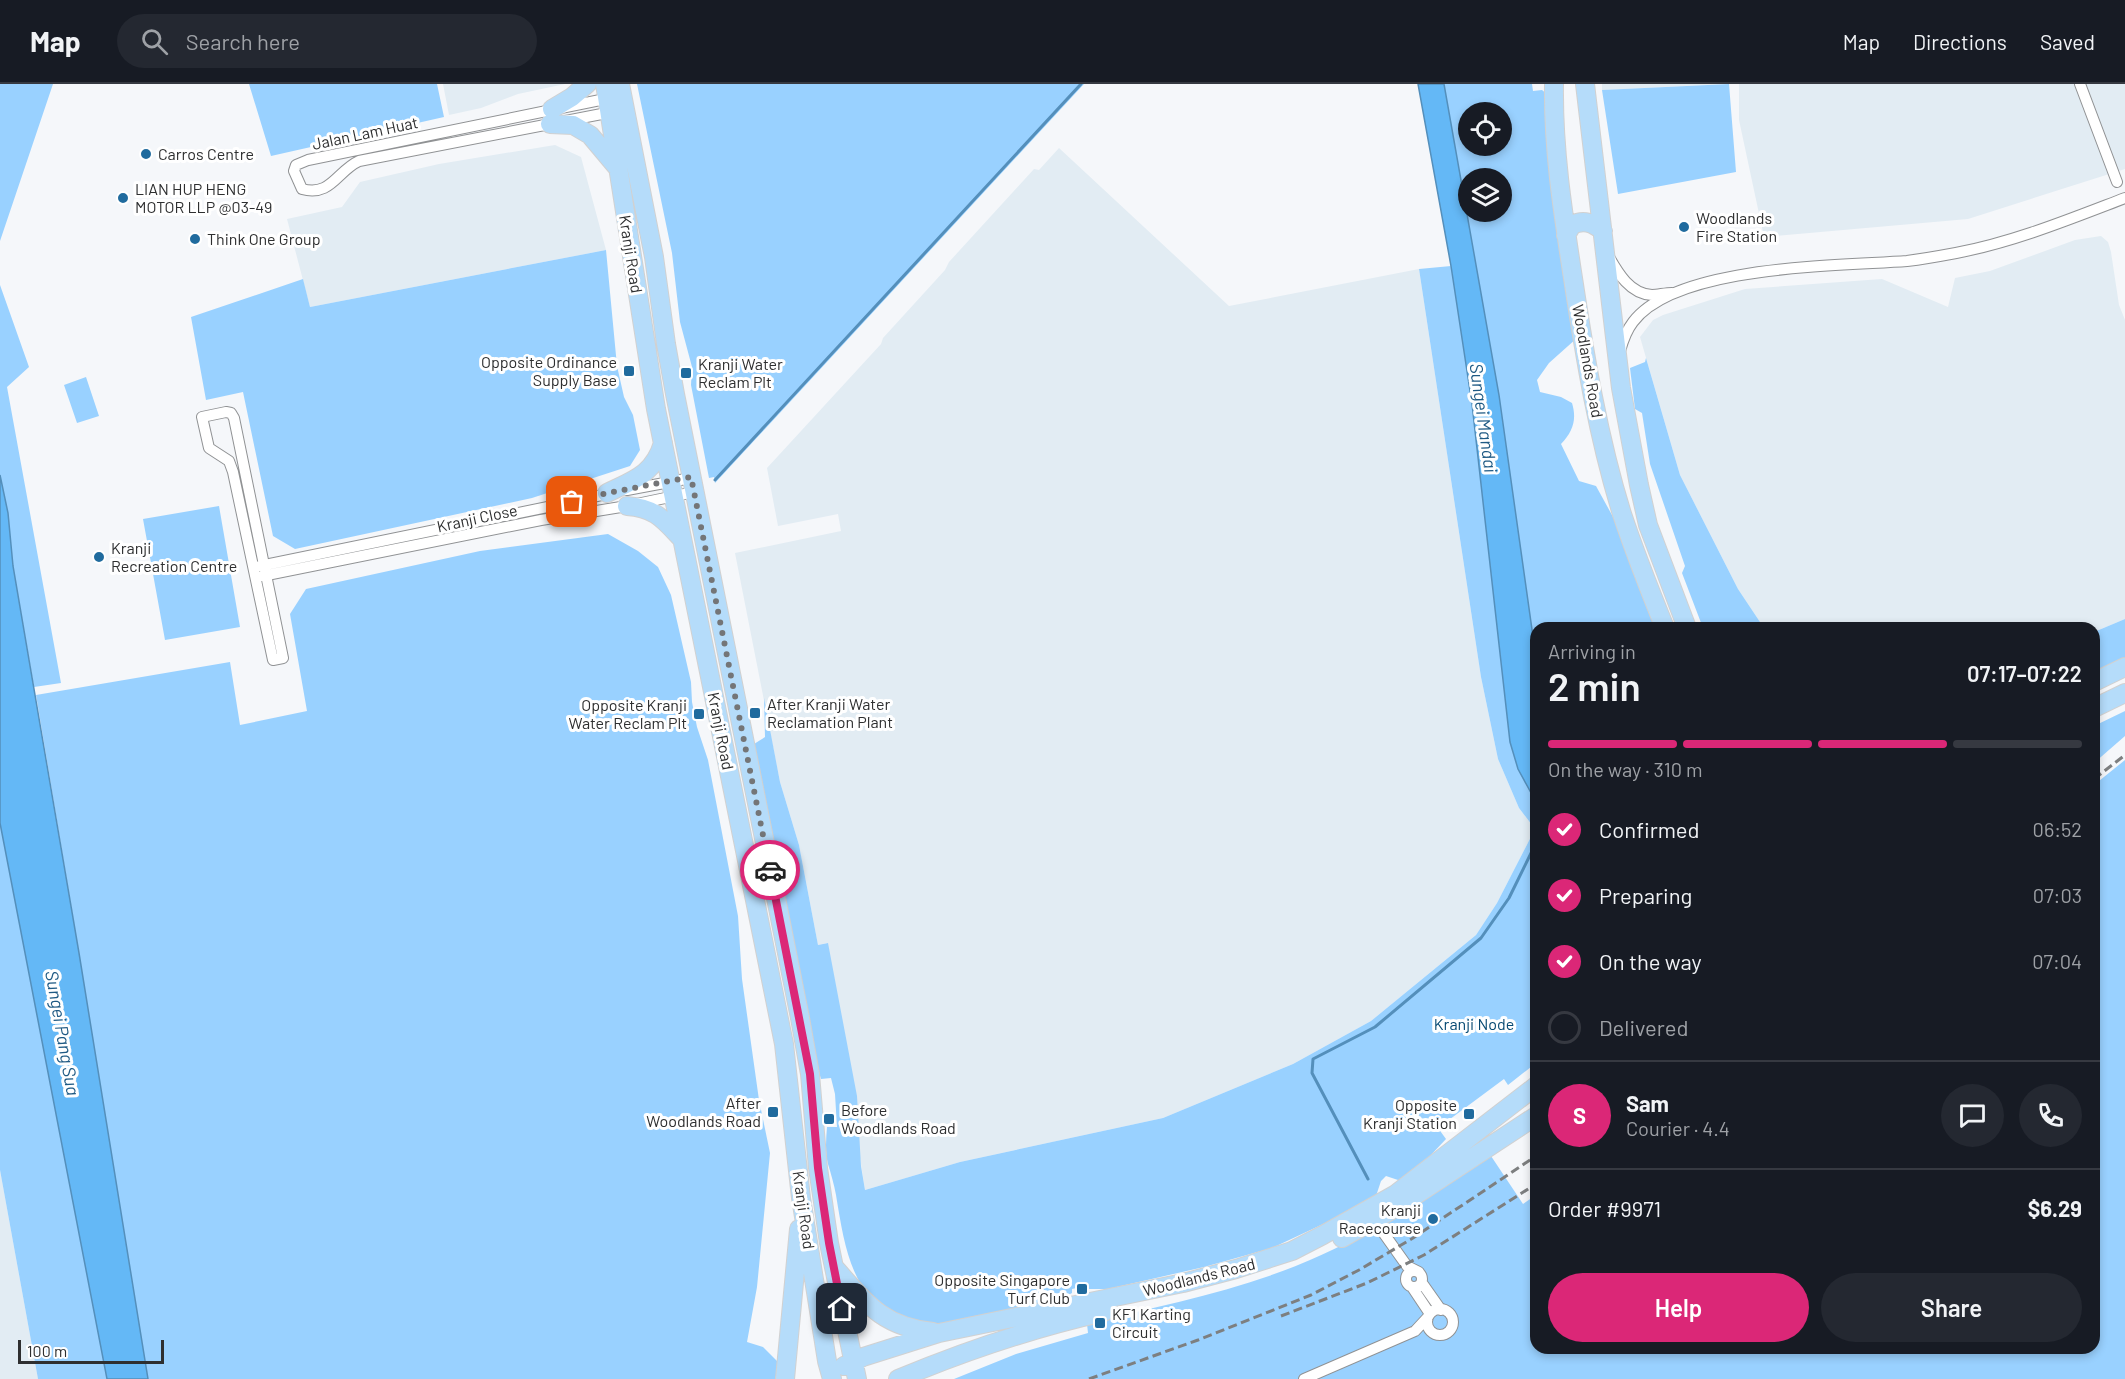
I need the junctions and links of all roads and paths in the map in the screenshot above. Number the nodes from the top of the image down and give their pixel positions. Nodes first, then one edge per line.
1 (587, 84) edge
2 (1554, 84) edge
3 (1585, 84) edge
4 (2080, 84) edge
5 (615, 97) edge
6 (551, 117) junction
7 (617, 167) junction
8 (2117, 182) dead end
9 (2125, 200) edge
10 (1603, 231) junction
11 (1566, 235) junction
12 (1605, 251) junction
13 (654, 257) junction
14 (633, 266) junction
15 (1678, 292) junction
16 (1618, 360) junction
17 (663, 443) junction
18 (693, 485) junction
19 (672, 489) junction
20 (607, 493) junction
21 (627, 507) junction
22 (681, 538) junction
23 (260, 571) junction
24 (1663, 622) edge
25 (1685, 622) edge
26 (2125, 667) edge
27 (2100, 679) edge
28 (2125, 693) edge
29 (2100, 705) edge
30 (1530, 1091) edge
31 (1530, 1120) edge
32 (801, 1198) junction
33 (1375, 1221) junction
34 (833, 1266) junction
35 (1407, 1271) junction
36 (1418, 1281) junction
37 (1441, 1310) junction
38 (1429, 1316) junction
39 (1415, 1331) junction
40 (1432, 1332) junction
41 (939, 1333) junction
42 (852, 1361) junction
43 (941, 1361) junction
44 (828, 1377) edge
45 (785, 1379) edge
46 (857, 1379) edge
47 (898, 1379) edge
48 (919, 1379) edge
49 (1304, 1379) edge

1 - 6 main road
2 - 11 main road, Woodlands Road
3 - 10 main road, Woodlands Road
4 - 8 street
5 - 6 street, Jalan Lam Huat
5 - 7 main road, Kranji Road
5 - 13 main road, Kranji Road
6 - 6 street, Jalan Lam Huat
6 - 7 main road
7 - 14 main road, Kranji Road
9 - 15 street
10 - 11 main road
10 - 12 main road, Woodlands Road
11 - 24 main road, Woodlands Road
12 - 15 street
12 - 16 main road, Woodlands Road
13 - 14 main road
13 - 18 main road, Kranji Road
14 - 17 main road, Kranji Road
15 - 16 street
16 - 25 main road, Woodlands Road
17 - 19 main road, Kranji Road
17 - 20 main road
18 - 19 street, Kranji Close
18 - 34 main road, Kranji Road
19 - 20 street, Kranji Close
19 - 21 street, Kranji Close
19 - 22 main road, Kranji Road
20 - 23 street, Kranji Close
21 - 22 main road
21 - 23 street, Kranji Close
22 - 32 main road, Kranji Road
23 - 23 street
23 - 23 street
26 - 27 main road
28 - 29 main road
30 - 41 main road, Woodlands Road
31 - 33 main road, Woodlands Road
32 - 44 main road, Kranji Road
32 - 45 main road
33 - 35 street
33 - 43 main road, Woodlands Road
34 - 41 main road
34 - 42 main road, Kranji Road
35 - 36 street
35 - 36 street
36 - 37 street
36 - 38 street
37 - 38 street
37 - 40 street
38 - 39 street
38 - 40 street
39 - 40 street
39 - 49 street
41 - 42 main road, Woodlands Road
42 - 44 main road, Woodlands Road
42 - 46 main road, Kranji Road
43 - 47 main road, Woodlands Road
43 - 48 main road

